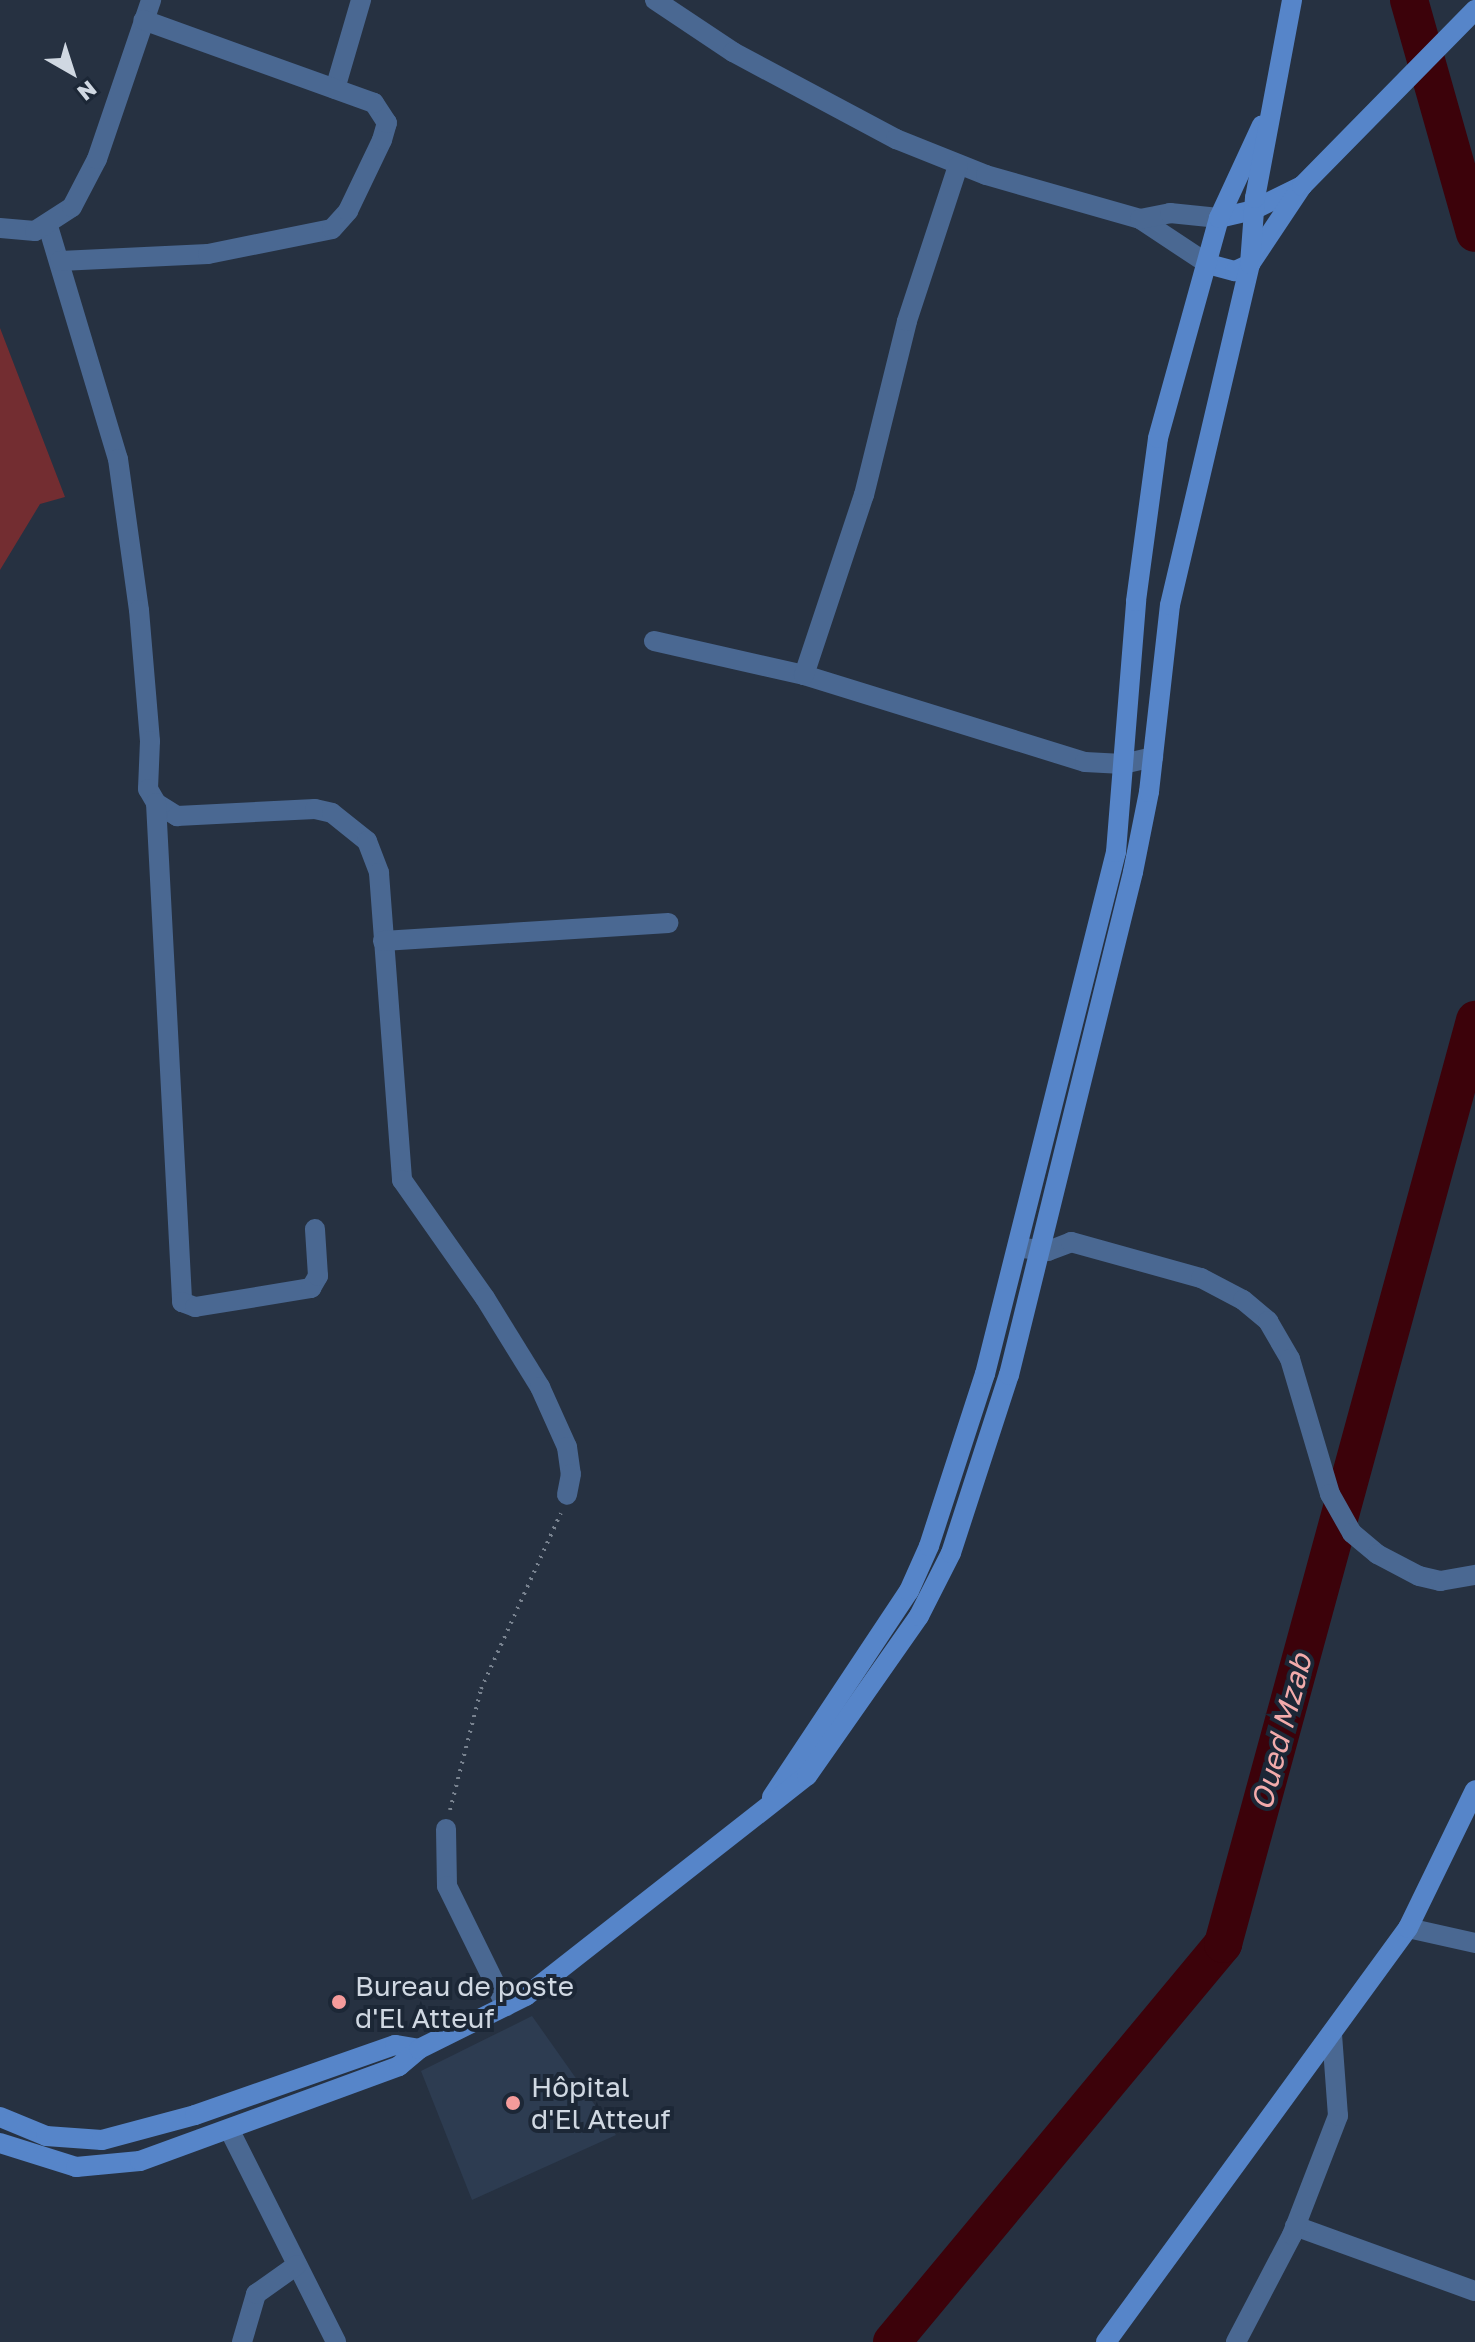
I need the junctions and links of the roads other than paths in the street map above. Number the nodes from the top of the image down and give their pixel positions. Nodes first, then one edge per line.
1 (151, 0) edge
2 (361, 0) edge
3 (655, 0) edge
4 (1292, 0) edge
5 (1475, 10) edge
6 (144, 20) junction
7 (335, 89) junction
8 (1273, 104) junction
9 (958, 166) junction
10 (1308, 180) junction
11 (1253, 210) junction
12 (1219, 218) junction
13 (1140, 219) junction
14 (48, 226) junction
15 (0, 228) edge
16 (60, 261) junction
17 (1208, 264) junction
18 (1250, 264) junction
19 (1136, 601) junction
20 (1170, 605) junction
21 (654, 641) dead end
22 (804, 675) junction
23 (1153, 757) junction
24 (1123, 764) junction
25 (156, 803) junction
26 (668, 923) dead end
27 (383, 941) junction
28 (1026, 1213) junction
29 (1048, 1218) junction
30 (315, 1229) dead end
31 (1071, 1242) junction
32 (1018, 1247) junction
33 (1040, 1251) junction
34 (567, 1495) road end
35 (1475, 1575) edge
36 (1475, 1790) edge
37 (770, 1799) junction
38 (446, 1829) road end
39 (1408, 1928) junction
40 (1475, 1943) edge
41 (506, 2006) junction
42 (1332, 2035) junction
43 (419, 2049) junction
44 (195, 2115) junction
45 (1, 2119) edge
46 (230, 2131) junction
47 (205, 2140) junction
48 (0, 2143) edge
49 (1295, 2226) junction
50 (297, 2265) junction
51 (1475, 2291) edge
52 (242, 2342) edge
53 (336, 2342) edge
54 (1106, 2342) edge
55 (1236, 2342) edge

1 - 6 street
2 - 7 street
3 - 9 street
4 - 8 main road
5 - 10 main road
6 - 7 street
6 - 14 street
7 - 16 street
8 - 11 main road
8 - 12 main road
9 - 13 street
9 - 22 street
10 - 11 main road
10 - 18 main road
11 - 12 main road
11 - 18 main road
12 - 13 street
12 - 17 main road
13 - 17 street
14 - 15 street
14 - 16 street
16 - 25 street
17 - 18 main road
17 - 19 main road
18 - 20 main road
19 - 20 main road
19 - 24 main road
20 - 23 main road
21 - 22 street
22 - 24 street
23 - 24 street
23 - 29 main road
24 - 28 main road
25 - 27 street
25 - 30 street
26 - 27 street
27 - 34 street
28 - 29 street
28 - 32 main road
29 - 31 street
29 - 33 main road
31 - 33 street
31 - 35 street
32 - 33 street
32 - 37 main road
33 - 37 main road
36 - 39 main road
37 - 41 main road
38 - 41 street
39 - 40 street
39 - 42 main road
41 - 43 main road
42 - 49 street
42 - 54 main road
43 - 44 main road
43 - 46 main road
44 - 45 main road
44 - 47 main road
46 - 47 main road
46 - 50 street
47 - 48 main road
49 - 51 street
49 - 55 street
50 - 52 street
50 - 53 street

